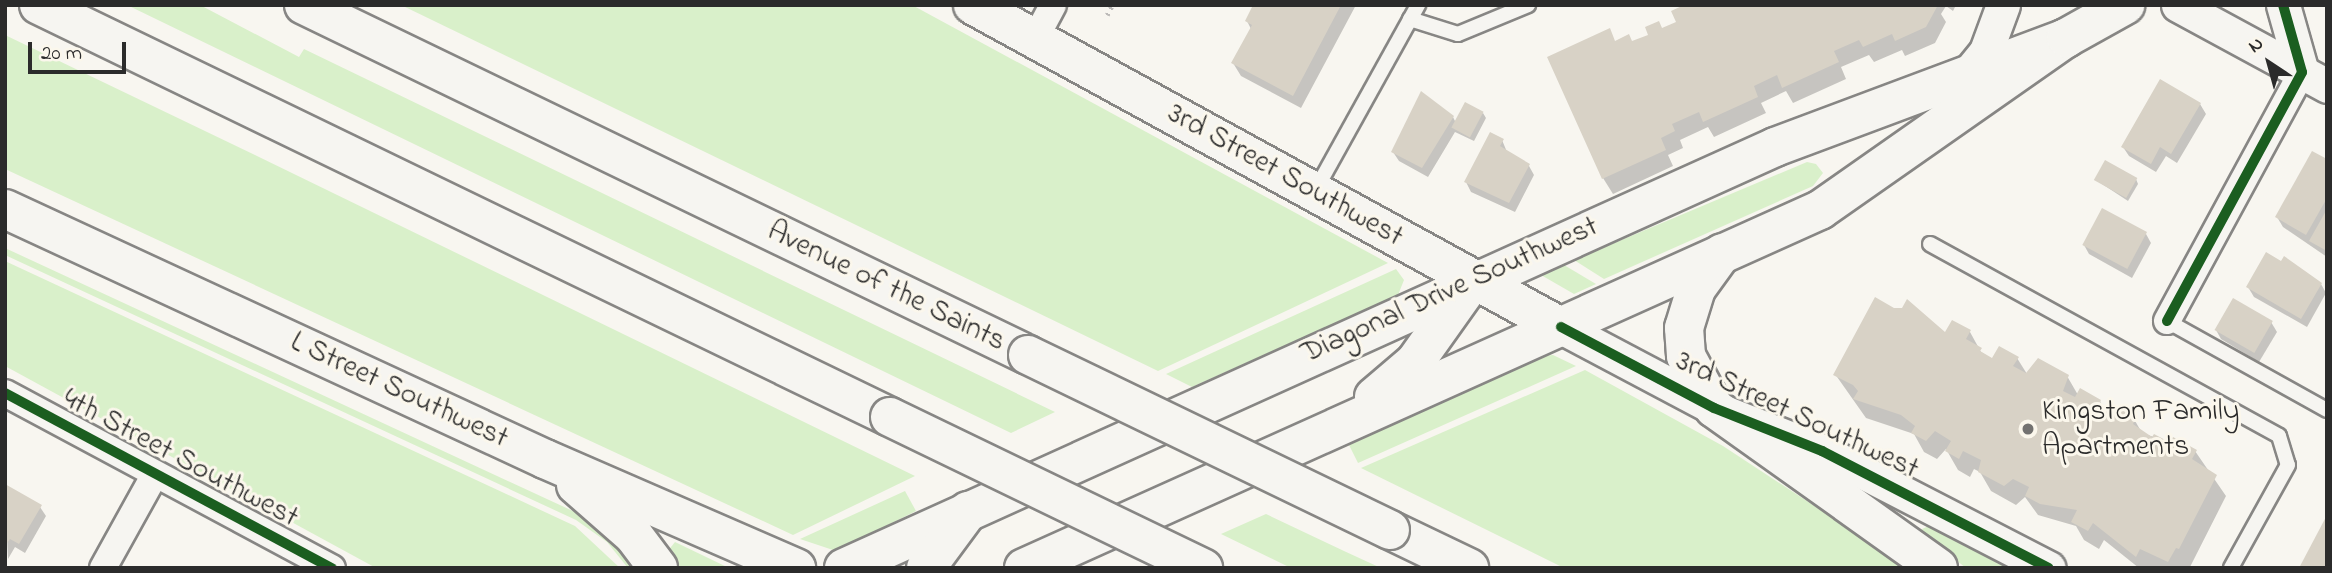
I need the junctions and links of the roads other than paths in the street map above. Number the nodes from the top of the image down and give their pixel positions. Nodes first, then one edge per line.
1 (39, 5) edge
2 (304, 5) edge
3 (972, 5) edge
4 (1053, 5) edge
5 (1418, 5) edge
6 (1528, 5) edge
7 (2003, 5) edge
8 (2124, 5) edge
9 (2178, 5) edge
10 (2283, 5) edge
11 (1410, 19) junction
12 (2066, 38) junction
13 (1035, 39) junction
14 (1966, 76) junction
15 (2314, 79) edge
16 (1314, 192) junction
17 (5, 209) edge
18 (1930, 244) dead end
19 (1722, 253) junction
20 (1474, 279) junction
21 (2167, 321) joint
22 (1561, 327) junction
23 (5, 393) edge
24 (1714, 408) junction
25 (2327, 410) edge
26 (1327, 432) junction
27 (545, 458) junction
28 (155, 474) junction
29 (972, 506) junction
30 (103, 568) edge
31 (332, 568) edge
32 (658, 568) edge
33 (796, 568) edge
34 (844, 568) edge
35 (926, 568) edge
36 (1024, 568) edge
37 (1203, 568) edge
38 (1469, 568) edge
39 (1938, 568) edge
40 (2049, 568) edge
41 (2231, 568) edge

1 - 37 main road, bridge
2 - 38 main road, Avenue of the Saints, bridge
3 - 13 main road, 3rd Street Southwest
4 - 13 street
5 - 11 lane
6 - 11 lane
7 - 14 street
8 - 12 main road, Diagonal Drive Southwest
9 - 15 street
10 - 15 street
11 - 16 lane
12 - 14 main road, Diagonal Drive Southwest
12 - 19 main road, Diagonal Drive Southwest
13 - 16 main road, 3rd Street Southwest
14 - 20 main road, Diagonal Drive Southwest
15 - 21 street
16 - 20 main road, 3rd Street Southwest
17 - 27 main road, L Street Southwest
18 - 41 lane
19 - 22 main road, Diagonal Drive Southwest
19 - 24 main road
20 - 22 main road, 3rd Street Southwest
20 - 26 main road
20 - 29 main road, Diagonal Drive Southwest
21 - 25 lane
22 - 24 street, 3rd Street Southwest
22 - 26 main road, Diagonal Drive Southwest
23 - 28 street, 4th Street Southwest
24 - 39 main road
24 - 40 street, 3rd Street Southwest
26 - 36 main road, Diagonal Drive Southwest
27 - 32 main road
27 - 33 main road, L Street Southwest
28 - 30 street
28 - 31 street, 4th Street Southwest
29 - 34 main road, Diagonal Drive Southwest
29 - 35 main road

